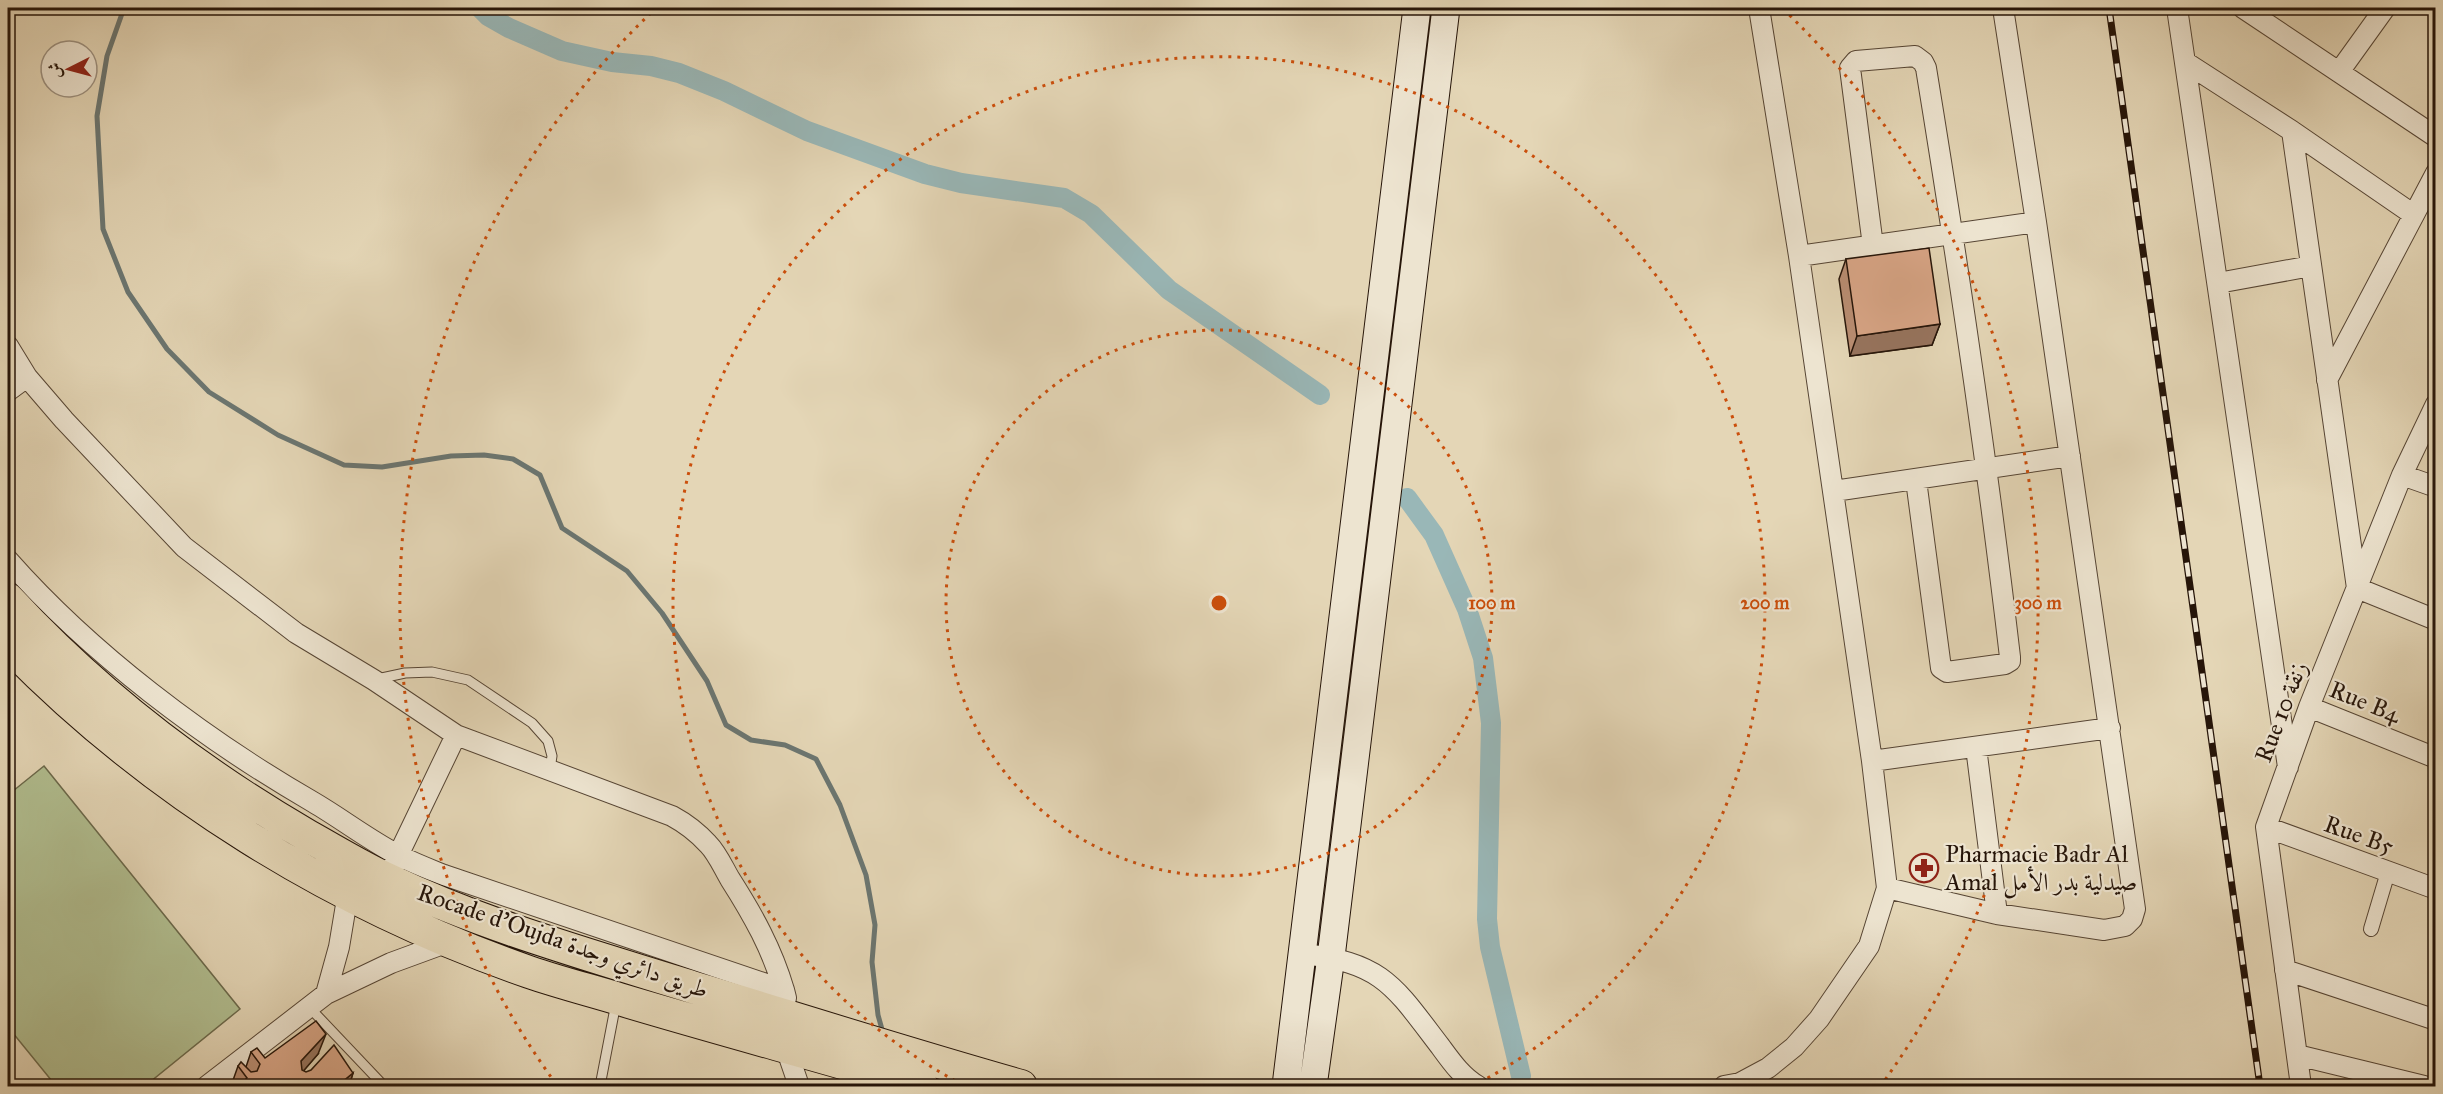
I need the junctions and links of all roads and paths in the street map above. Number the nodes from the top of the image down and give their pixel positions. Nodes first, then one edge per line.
1 (1417, 8) edge
2 (1446, 8) edge
3 (1759, 8) edge
4 (2003, 8) edge
5 (2177, 8) edge
6 (2385, 8) edge
7 (2249, 9) edge
8 (2185, 62) junction
9 (2339, 72) junction
10 (2292, 131) junction
11 (2436, 137) edge
12 (2436, 173) edge
13 (2414, 215) junction
14 (2036, 222) junction
15 (1953, 234) junction
16 (1873, 246) junction
17 (1799, 256) junction
18 (2312, 266) junction
19 (2218, 283) junction
20 (8, 346) edge
21 (27, 377) junction
22 (2327, 380) junction
23 (8, 391) edge
24 (2436, 404) edge
25 (2070, 456) junction
26 (1988, 468) junction
27 (2402, 475) junction
28 (1916, 480) junction
29 (2436, 487) edge
30 (1834, 492) junction
31 (8, 560) edge
32 (2357, 588) junction
33 (8, 599) edge
34 (2436, 620) edge
35 (8, 644) edge
36 (375, 680) junction
37 (2309, 707) junction
38 (2110, 728) junction
39 (456, 735) junction
40 (1976, 747) junction
41 (2436, 758) edge
42 (1872, 761) junction
43 (2288, 767) junction
44 (550, 769) junction
45 (2266, 827) junction
46 (393, 868) junction
47 (2388, 872) junction
48 (1887, 888) junction
49 (2436, 889) edge
50 (348, 893) junction
51 (1997, 914) junction
52 (2371, 929) dead end
53 (451, 941) junction
54 (1304, 954) junction
55 (1331, 957) junction
56 (2285, 970) junction
57 (326, 994) junction
58 (617, 998) junction
59 (309, 1007) junction
60 (787, 1019) junction
61 (2436, 1020) edge
62 (838, 1046) junction
63 (2297, 1055) junction
64 (207, 1086) edge
65 (384, 1086) edge
66 (600, 1086) edge
67 (799, 1086) edge
68 (922, 1086) edge
69 (1021, 1086) edge
70 (1286, 1086) edge
71 (1313, 1086) edge
72 (1478, 1086) edge
73 (1724, 1086) edge
74 (2301, 1086) edge
75 (2424, 1086) edge

1 - 54 main road
2 - 55 main road
3 - 17 street
4 - 14 street
5 - 8 street
6 - 9 street
7 - 9 street
8 - 10 street
8 - 19 street
9 - 11 street
10 - 13 street
10 - 18 street
12 - 13 street
13 - 22 street
14 - 15 street
14 - 25 street
15 - 16 street
15 - 16 street
15 - 26 street
16 - 17 street
17 - 30 street
18 - 19 street
18 - 22 street
19 - 43 street
20 - 21 street
21 - 23 street
21 - 36 street
22 - 32 street
24 - 27 street, Rue 10 زنقة
25 - 26 street
25 - 38 street
26 - 28 street
26 - 28 street
27 - 29 street
27 - 32 street, Rue 10 زنقة
28 - 30 street
30 - 42 street
31 - 46 street
32 - 34 street
32 - 37 street, Rue 10 زنقة
33 - 46 highway, Rocade d'Oujda طريق دائري وجدة
35 - 50 highway, Rocade d'Oujda طريق دائري وجدة
36 - 39 street
36 - 44 lane
37 - 41 street, Rue B4
37 - 43 street, Rue 10 زنقة
38 - 40 street
38 - 51 street
39 - 44 street
39 - 46 street
40 - 42 street
40 - 51 street
42 - 48 street
43 - 45 street, Rue 10 زنقة
44 - 60 street
45 - 47 street, Rue B5
45 - 56 street, Rue 10 زنقة
46 - 60 highway, Rocade d'Oujda طريق دائري وجدة
47 - 49 street, Rue B5
47 - 52 street
48 - 51 street
48 - 73 street
50 - 53 highway, Rocade d'Oujda طريق دائري وجدة
50 - 57 street
53 - 57 street
53 - 58 highway, Rocade d'Oujda طريق دائري وجدة
54 - 55 street
54 - 70 main road
55 - 71 main road
55 - 72 street
56 - 61 street
56 - 63 street, Rue 10 زنقة
57 - 59 street
58 - 60 highway, Rocade d'Oujda طريق دائري وجدة
58 - 66 lane
59 - 64 street
59 - 65 lane
60 - 62 highway, Rocade d'Oujda طريق دائري وجدة
60 - 67 street
62 - 68 highway, Rocade d'Oujda طريق دائري وجدة
62 - 69 highway, Rocade d'Oujda طريق دائري وجدة
63 - 74 street, Rue 10 زنقة
63 - 75 street

